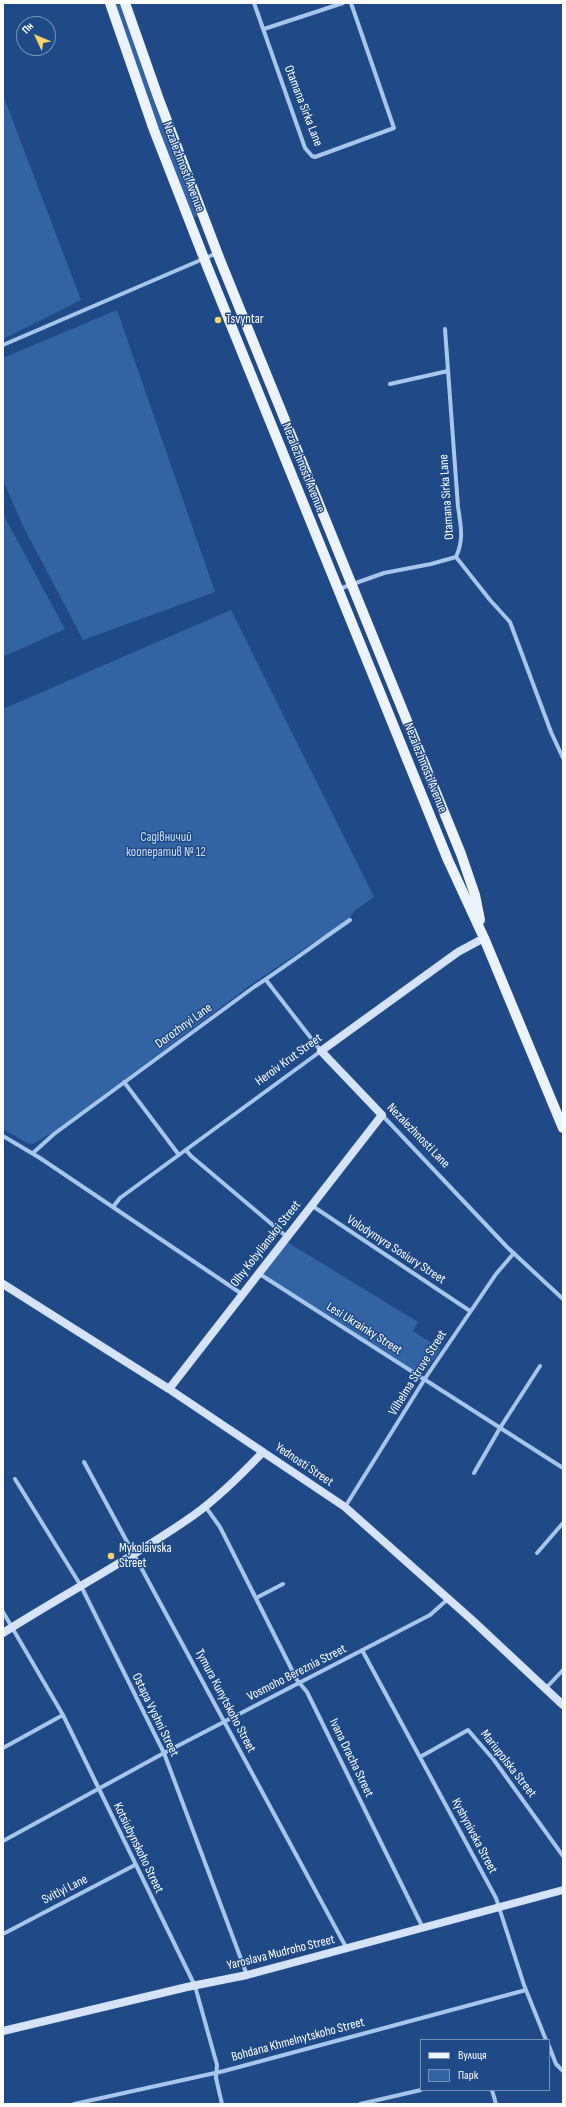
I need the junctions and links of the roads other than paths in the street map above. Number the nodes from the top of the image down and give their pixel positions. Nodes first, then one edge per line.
1 (110, 3) edge
2 (125, 3) edge
3 (254, 3) edge
4 (344, 3) edge
5 (351, 3) edge
6 (264, 29) junction
7 (217, 253) junction
8 (204, 258) junction
9 (445, 328) dead end
10 (3, 345) edge
11 (448, 371) junction
12 (390, 384) dead end
13 (456, 557) junction
14 (351, 583) junction
15 (338, 589) junction
16 (563, 758) edge
17 (463, 860) junction
18 (450, 865) junction
19 (350, 920) dead end
20 (484, 938) junction
21 (266, 980) junction
22 (321, 1052) junction
23 (124, 1082) junction
24 (382, 1115) junction
25 (563, 1128) edge
26 (3, 1136) edge
27 (186, 1150) junction
28 (33, 1153) junction
29 (179, 1155) junction
30 (311, 1206) junction
31 (113, 1207) junction
32 (287, 1237) junction
33 (514, 1253) junction
34 (258, 1273) junction
35 (3, 1284) edge
36 (242, 1294) junction
37 (563, 1299) edge
38 (470, 1311) junction
39 (540, 1366) dead end
40 (423, 1380) junction
41 (169, 1388) junction
42 (500, 1428) junction
43 (264, 1452) junction
44 (84, 1462) dead end
45 (563, 1468) edge
46 (474, 1473) dead end
47 (15, 1479) dead end
48 (205, 1506) junction
49 (345, 1507) junction
50 (563, 1523) edge
51 (537, 1553) dead end
52 (134, 1554) junction
53 (283, 1584) dead end
54 (81, 1586) junction
55 (256, 1598) junction
56 (448, 1598) junction
57 (3, 1612) edge
58 (11, 1628) junction
59 (3, 1633) edge
60 (362, 1650) junction
61 (563, 1670) edge
62 (300, 1683) junction
63 (546, 1688) junction
64 (563, 1705) edge
65 (63, 1715) junction
66 (225, 1721) junction
67 (3, 1748) edge
68 (164, 1752) junction
69 (420, 1757) junction
70 (98, 1788) junction
71 (3, 1841) edge
72 (563, 1856) edge
73 (135, 1865) junction
74 (563, 1890) edge
75 (498, 1908) junction
76 (423, 1929) junction
77 (3, 1934) edge
78 (348, 1949) junction
79 (247, 1975) junction
80 (195, 1986) junction
81 (526, 1990) junction
82 (3, 2031) edge
83 (546, 2039) edge
84 (550, 2049) edge
85 (554, 2059) junction
86 (550, 2061) edge
87 (563, 2071) edge
88 (216, 2072) junction
89 (420, 2090) edge
90 (492, 2091) edge
91 (74, 2104) edge
92 (222, 2104) edge
93 (360, 2104) edge
94 (496, 2104) edge

1 - 8 main road, Nezalezhnosti Avenue
2 - 7 main road, Nezalezhnosti Avenue
3 - 6 street, Otamana Sirka Lane
4 - 6 street
5 - 6 street, Otamana Sirka Lane
7 - 8 street
7 - 14 main road, Nezalezhnosti Avenue
8 - 10 street
8 - 15 main road, Nezalezhnosti Avenue
9 - 11 street, Otamana Sirka Lane
11 - 12 street
11 - 13 street, Otamana Sirka Lane
13 - 14 street
13 - 16 street, Otamana Sirka Lane
14 - 15 street
14 - 17 main road, Nezalezhnosti Avenue
15 - 18 main road, Nezalezhnosti Avenue
17 - 18 main road
17 - 20 main road, Nezalezhnosti Avenue
18 - 20 main road, Nezalezhnosti Avenue
19 - 21 street, Dorozhnyi Lane
20 - 22 street, Heroiv Krut Street
20 - 25 main road, Nezalezhnosti Avenue
21 - 22 street, Nezalezhnosti Lane
21 - 23 street, Dorozhnyi Lane
22 - 24 street, Nezalezhnosti Lane
22 - 27 street, Heroiv Krut Street
23 - 28 street, Dorozhnyi Lane
23 - 29 street
24 - 30 street, Olhy Kobylianskoi Street
24 - 33 street, Nezalezhnosti Lane
26 - 28 street
27 - 29 street, Heroiv Krut Street
27 - 32 street
28 - 31 street
29 - 31 street, Heroiv Krut Street
30 - 32 street, Olhy Kobylianskoi Street
30 - 38 street, Volodymyra Sosiury Street
31 - 36 street
32 - 34 street, Olhy Kobylianskoi Street
33 - 37 street, Nezalezhnosti Lane
33 - 38 street, Vilhelma Struve Street
34 - 36 street, Olhy Kobylianskoi Street
34 - 40 street, Lesi Ukrainky Street
35 - 41 street, Yednosti Street
36 - 41 street, Olhy Kobylianskoi Street
38 - 40 street, Vilhelma Struve Street
39 - 42 street
40 - 42 street, Lesi Ukrainky Street
40 - 49 street, Vilhelma Struve Street
41 - 43 street, Yednosti Street
42 - 45 street, Lesi Ukrainky Street
42 - 46 street
43 - 48 street
43 - 49 street, Yednosti Street
44 - 52 street, Tymura Kunytskoho Street
47 - 54 street, Ostapa Vyshni Street
48 - 52 street
48 - 55 street, Ivana Dracha Street
49 - 56 street, Yednosti Street
50 - 51 street
52 - 54 street
52 - 66 street, Tymura Kunytskoho Street
53 - 55 street
54 - 58 street
54 - 68 street, Ostapa Vyshni Street
55 - 62 street, Ivana Dracha Street
56 - 60 street, Vosmoho Bereznia Street
56 - 63 street, Yednosti Street
57 - 58 street, Kotsiubynskoho Street
58 - 59 street
58 - 65 street, Kotsiubynskoho Street
60 - 62 street, Vosmoho Bereznia Street
60 - 69 street, Kyshynivska Street
61 - 63 street
62 - 66 street, Vosmoho Bereznia Street
62 - 76 street, Ivana Dracha Street
63 - 64 street, Yednosti Street
65 - 67 street
65 - 70 street, Kotsiubynskoho Street
66 - 68 street, Vosmoho Bereznia Street
66 - 78 street, Tymura Kunytskoho Street
68 - 70 street, Vosmoho Bereznia Street
68 - 79 street, Ostapa Vyshni Street
69 - 72 street, Mariupolska Street
69 - 75 street, Kyshynivska Street
70 - 71 street, Vosmoho Bereznia Street
70 - 73 street, Kotsiubynskoho Street
73 - 77 street, Svitlyi Lane
73 - 80 street, Kotsiubynskoho Street
74 - 75 street, Yaroslava Mudroho Street
75 - 76 street, Yaroslava Mudroho Street
75 - 81 street, Kyshynivska Street
76 - 78 street, Yaroslava Mudroho Street
78 - 79 street, Yaroslava Mudroho Street
79 - 80 street, Yaroslava Mudroho Street
80 - 82 street, Yaroslava Mudroho Street
80 - 88 street, Kotsiubynskoho Street
81 - 83 street, Kyshynivska Street
81 - 88 street, Bohdana Khmelnytskoho Street
84 - 85 street
85 - 86 street
85 - 87 street
88 - 91 street, Bohdana Khmelnytskoho Street
88 - 92 street, Kotsiubynskoho Street
89 - 93 street
90 - 94 street

